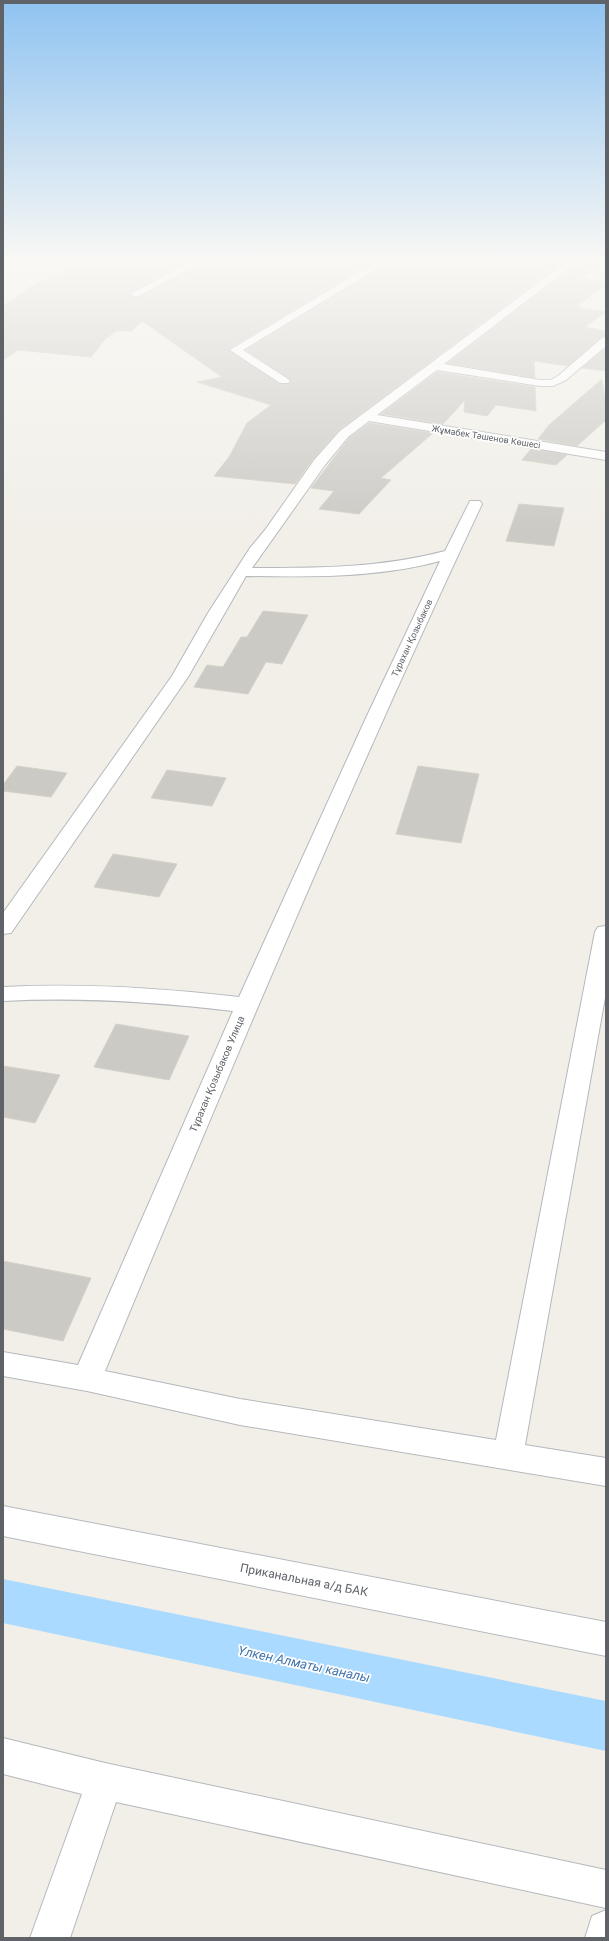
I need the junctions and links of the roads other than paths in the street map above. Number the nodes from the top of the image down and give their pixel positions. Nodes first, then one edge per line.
1 (237, 351) edge
2 (455, 351) edge
3 (594, 351) edge
4 (435, 366) junction
5 (284, 381) dead end
6 (366, 417) junction
7 (602, 452) edge
8 (475, 504) dead end
9 (451, 554) junction
10 (242, 572) junction
11 (351, 771) joint
12 (3, 928) edge
13 (606, 932) edge
14 (3, 994) edge
15 (246, 1005) junction
16 (3, 1364) edge
17 (87, 1379) junction
18 (508, 1455) junction
19 (606, 1472) edge
20 (3, 1521) edge
21 (606, 1639) edge
22 (3, 1756) edge
23 (105, 1781) junction
24 (606, 1889) edge
25 (606, 1930) edge
26 (50, 1938) edge
27 (605, 1938) edge

1 - 5 street
2 - 4 street
3 - 4 street
4 - 6 street
6 - 7 street, Жұмабек Тәшенов Көшесі
6 - 10 street
8 - 9 street, Тұрахан Қозыбаков
9 - 10 street
9 - 11 street, Тұрахан Қозыбаков
10 - 12 street
11 - 15 street, Тұрахан Қозыбаков Улица
13 - 18 street
14 - 15 street
15 - 17 street, Тұрахан Қозыбаков Улица
16 - 17 street
17 - 18 street
18 - 19 street
20 - 21 street, Приканальная а/д БАК
22 - 23 street
23 - 24 street
23 - 26 street
25 - 27 street

